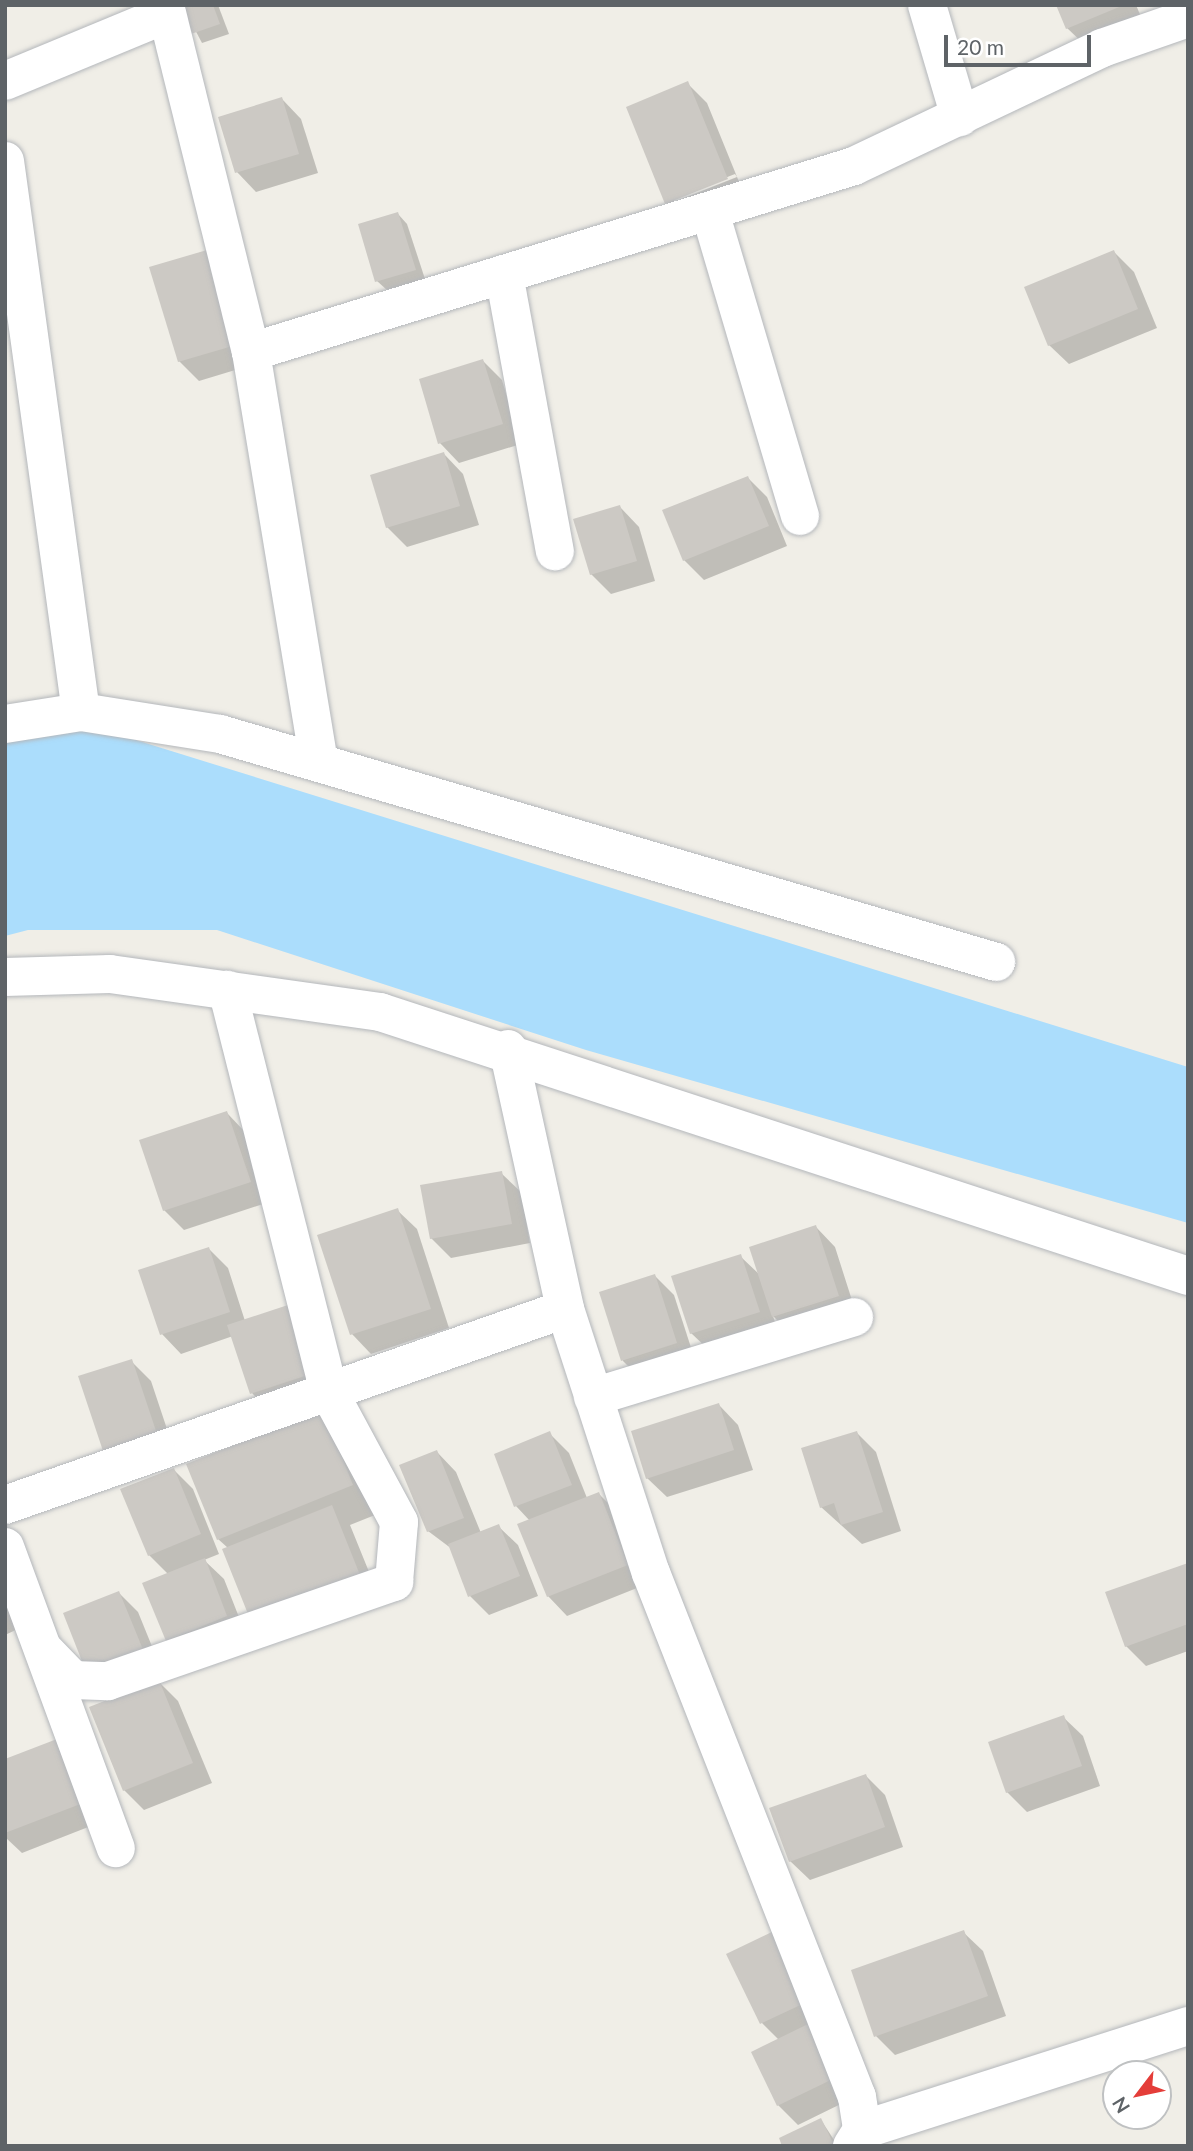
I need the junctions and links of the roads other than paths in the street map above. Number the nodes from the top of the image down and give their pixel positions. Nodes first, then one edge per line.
1 (927, 5) edge
2 (166, 10) edge
3 (1164, 18) edge
4 (5, 81) edge
5 (960, 117) junction
6 (5, 161) edge
7 (710, 212) junction
8 (504, 274) junction
9 (251, 352) junction
10 (800, 516) dead end
11 (555, 551) dead end
12 (81, 712) junction
13 (5, 724) edge
14 (319, 761) junction
15 (996, 962) dead end
16 (5, 977) edge
17 (227, 990) junction
18 (508, 1049) junction
19 (1188, 1276) edge
20 (565, 1309) junction
21 (854, 1317) dead end
22 (329, 1392) junction
23 (593, 1397) junction
24 (5, 1505) edge
25 (5, 1547) edge
26 (43, 1649) junction
27 (116, 1848) dead end
28 (1188, 2026) edge
29 (857, 2138) edge

1 - 5 street
2 - 4 street
2 - 9 street
3 - 5 street
5 - 7 street
6 - 12 street
7 - 8 street
7 - 10 street
8 - 9 street
8 - 11 street
9 - 14 street
12 - 13 street
12 - 14 street
14 - 15 street
16 - 17 street
17 - 18 street
17 - 22 street
18 - 19 street
18 - 20 street
20 - 22 street
20 - 23 street
21 - 23 street
22 - 24 street
22 - 26 street
23 - 29 street
25 - 26 street
26 - 27 street
28 - 29 street

